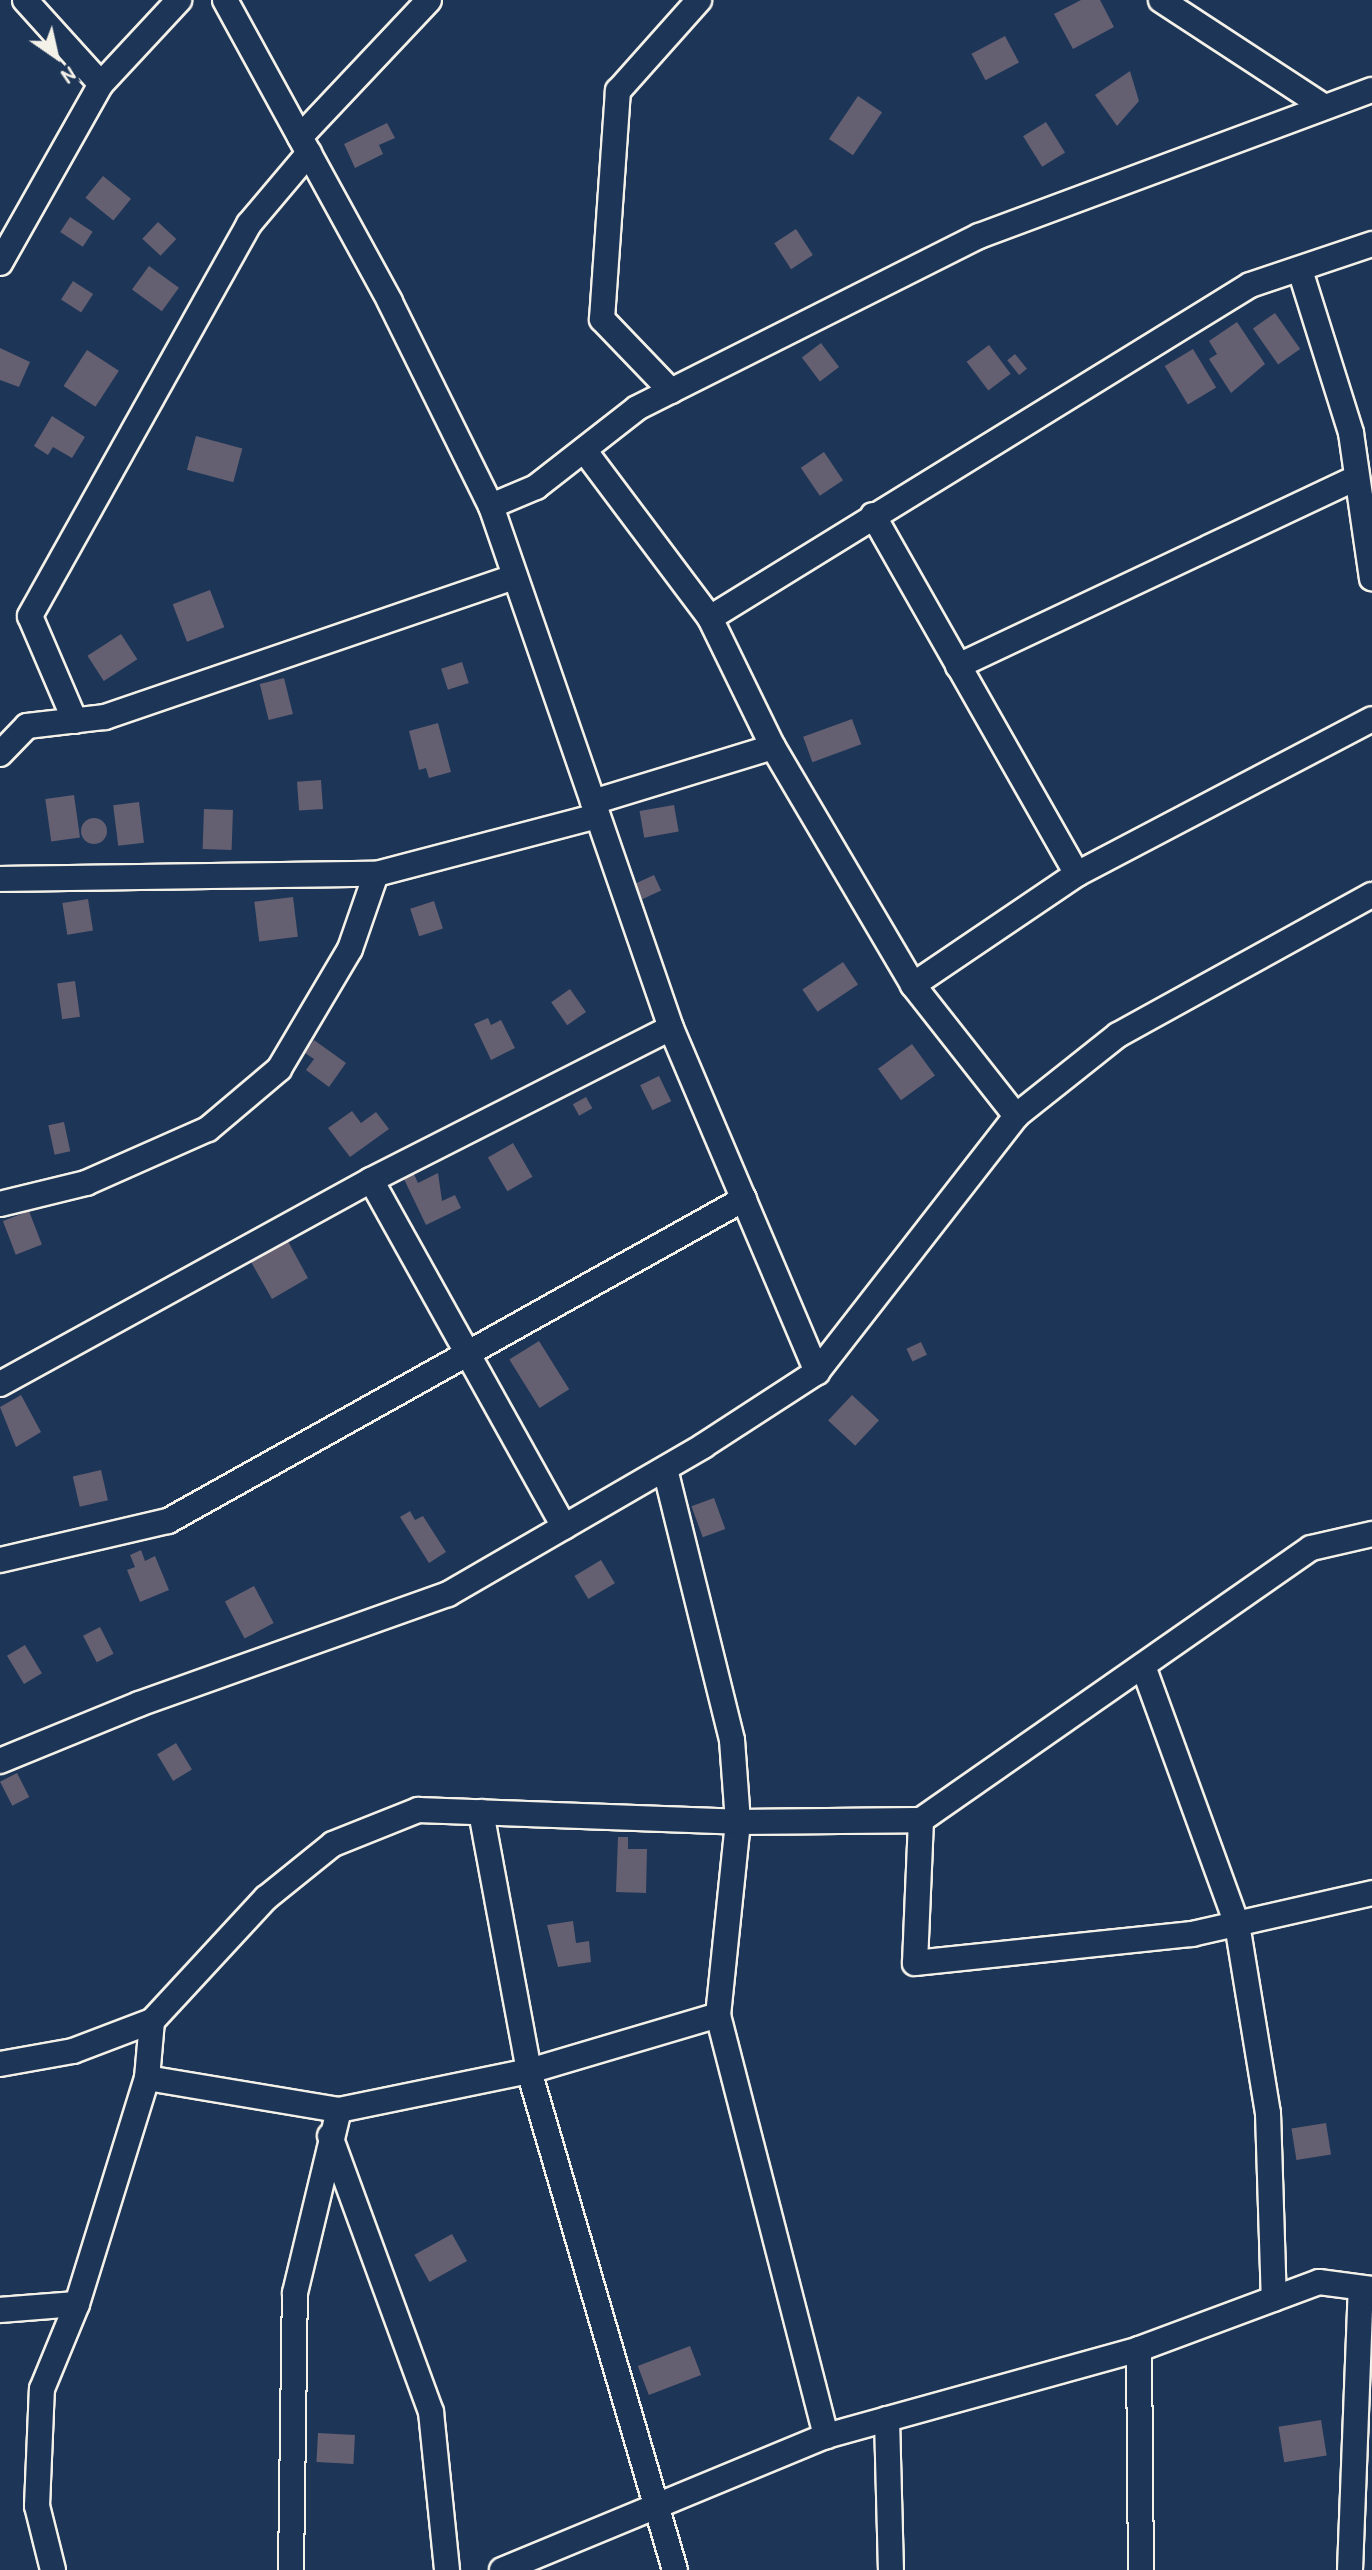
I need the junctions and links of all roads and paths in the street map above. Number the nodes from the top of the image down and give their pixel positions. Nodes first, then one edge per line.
1 (25, 0) edge
2 (179, 0) edge
3 (225, 0) edge
4 (429, 0) edge
5 (699, 0) edge
6 (1161, 0) edge
7 (101, 84) junction
8 (1372, 90) edge
9 (1323, 106) junction
10 (304, 145) junction
11 (1372, 244) edge
12 (0, 263) edge
13 (1300, 270) junction
14 (671, 391) junction
15 (584, 450) junction
16 (1357, 477) junction
17 (491, 506) junction
18 (873, 515) junction
19 (515, 577) junction
20 (1372, 578) edge
21 (710, 618) junction
22 (958, 666) junction
23 (1372, 719) edge
24 (75, 721) junction
25 (773, 747) junction
26 (0, 754) edge
27 (595, 809) junction
28 (376, 874) junction
29 (1077, 874) junction
30 (0, 879) edge
31 (1372, 895) edge
32 (913, 985) junction
33 (671, 1028) junction
34 (1016, 1116) junction
35 (371, 1180) junction
36 (744, 1199) junction
37 (0, 1204) edge
38 (467, 1352) junction
39 (817, 1372) junction
40 (0, 1384) edge
41 (665, 1469) junction
42 (564, 1527) junction
43 (1372, 1534) edge
44 (0, 1560) edge
45 (1143, 1666) junction
46 (0, 1761) edge
47 (481, 1812) junction
48 (921, 1820) junction
49 (738, 1822) junction
50 (1372, 1893) edge
51 (1237, 1924) junction
52 (718, 2015) junction
53 (152, 2021) junction
54 (0, 2064) edge
55 (529, 2071) junction
56 (147, 2078) junction
57 (339, 2110) junction
58 (330, 2136) junction
59 (1366, 2288) edge
60 (1274, 2299) junction
61 (77, 2304) junction
62 (0, 2310) edge
63 (1139, 2349) junction
64 (887, 2419) junction
65 (826, 2436) junction
66 (656, 2506) junction
67 (53, 2570) edge
68 (291, 2570) edge
69 (447, 2570) edge
70 (502, 2570) edge
71 (675, 2570) edge
72 (891, 2570) edge
73 (1141, 2570) edge
74 (1350, 2570) edge

1 - 7 street
2 - 7 street
3 - 10 street
4 - 10 street
5 - 14 street
6 - 9 street
7 - 12 street
8 - 9 street
9 - 14 street
10 - 17 street
10 - 24 street
11 - 13 street
13 - 16 street
13 - 18 street
14 - 15 street
15 - 17 street
15 - 21 street
16 - 20 street
16 - 22 street
17 - 19 street
18 - 21 street
18 - 22 street
19 - 24 street
19 - 27 street
21 - 25 street
22 - 29 street
23 - 29 street
24 - 26 street
25 - 27 street
25 - 32 street
27 - 28 street
27 - 33 street
28 - 30 street
28 - 37 street
29 - 32 street
31 - 34 street
32 - 34 street
33 - 35 street
33 - 36 street
34 - 39 street
35 - 38 street
35 - 40 street
36 - 38 street
36 - 39 street
38 - 42 street
38 - 44 street
39 - 41 street
41 - 42 street
41 - 49 street
42 - 46 street
43 - 45 street
45 - 48 street
45 - 51 street
47 - 49 street
47 - 53 street
47 - 55 street
48 - 49 street
48 - 51 street
49 - 52 street
50 - 51 street
51 - 60 street
52 - 55 street
52 - 65 street
53 - 54 street
53 - 56 street
55 - 57 street
55 - 66 street
56 - 57 street
56 - 61 street
57 - 58 street
58 - 68 street
58 - 69 street
59 - 60 street
59 - 74 street
60 - 63 street
61 - 62 street
61 - 67 street
63 - 64 street
63 - 73 street
64 - 65 street
64 - 72 street
65 - 66 street
66 - 70 street
66 - 71 street

